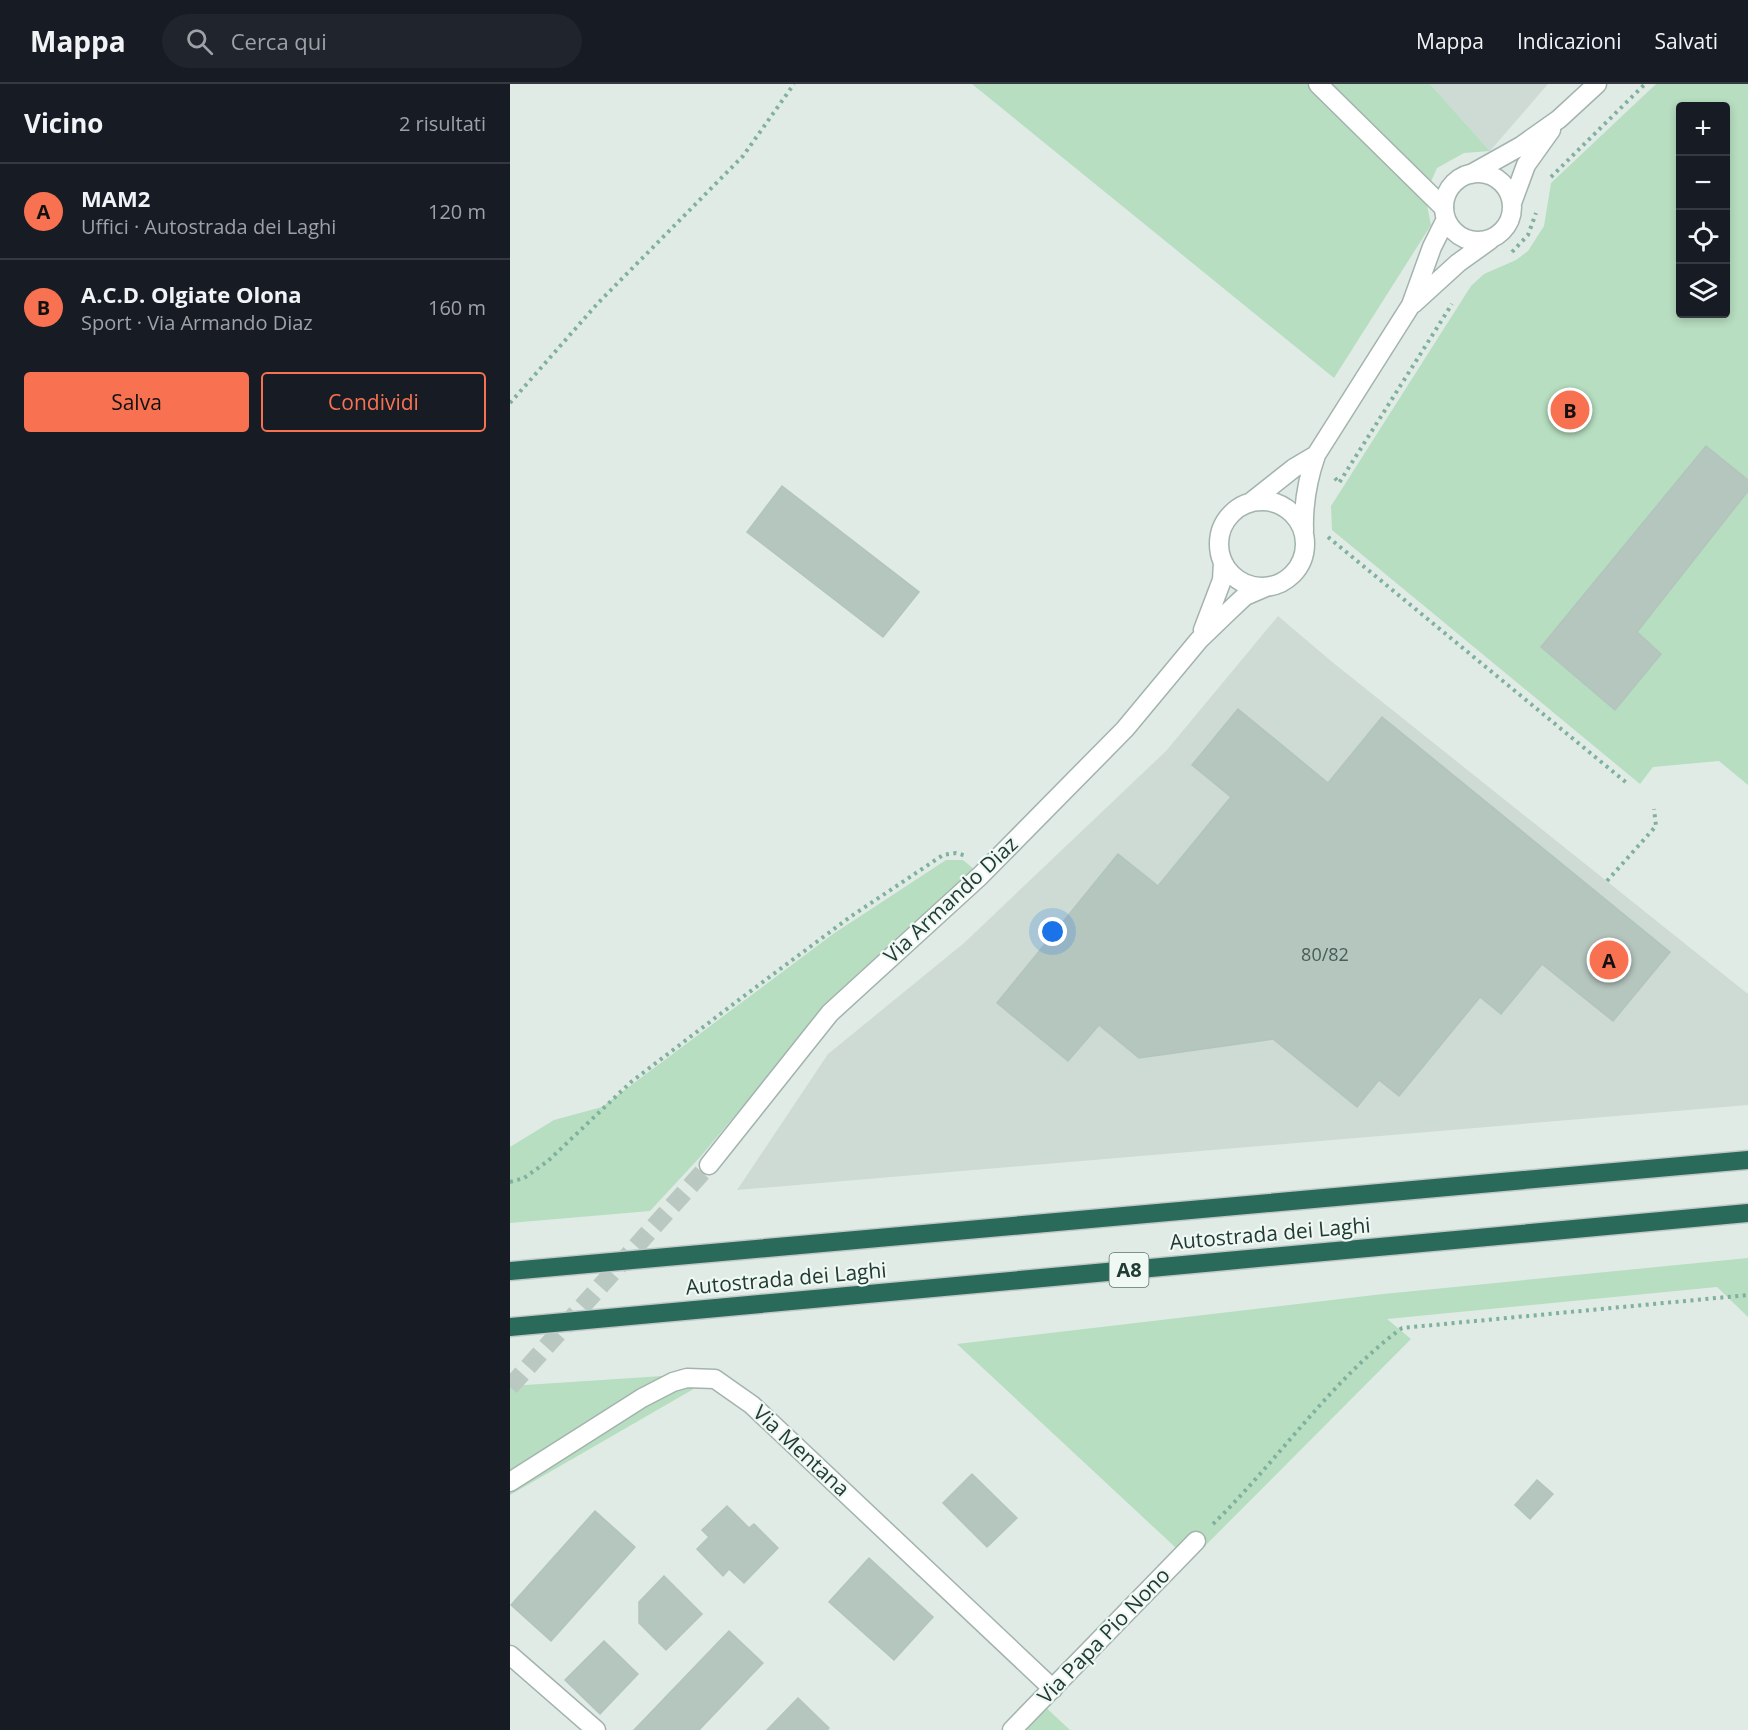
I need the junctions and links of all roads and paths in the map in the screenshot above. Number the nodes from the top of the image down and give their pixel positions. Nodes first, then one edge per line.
1 (794, 84) edge
2 (1318, 84) edge
3 (1598, 84) edge
4 (1645, 84) edge
5 (1559, 119) junction
6 (1469, 174) junction
7 (1545, 183) dead end
8 (1537, 202) dead end
9 (1512, 203) junction
10 (1445, 214) junction
11 (1490, 240) junction
12 (1507, 255) dead end
13 (1458, 295) dead end
14 (1411, 305) junction
15 (510, 403) edge
16 (1316, 455) junction
17 (1339, 483) junction
18 (1334, 490) dead end
19 (1251, 502) junction
20 (1304, 531) junction
21 (1326, 536) dead end
22 (1222, 562) junction
23 (1266, 587) junction
24 (1199, 640) junction
25 (1628, 784) dead end
26 (1654, 809) dead end
27 (986, 870) junction
28 (1607, 881) dead end
29 (1748, 1160) edge
30 (708, 1165) tunnel mouth
31 (510, 1182) edge
32 (1748, 1213) edge
33 (510, 1271) edge
34 (1748, 1295) edge
35 (510, 1327) edge
36 (510, 1482) edge
37 (1196, 1541) joint
38 (510, 1655) edge
39 (1053, 1689) junction
40 (596, 1730) edge
41 (1012, 1730) edge

1 - 15 path
2 - 10 street
3 - 5 street, Via Armando Diaz
4 - 7 path
5 - 6 street, Via Armando Diaz
5 - 9 street, Via Armando Diaz
6 - 9 street
6 - 10 street, Via Armando Diaz
8 - 12 path
9 - 11 street, Via Armando Diaz
10 - 11 street
10 - 14 street, Via Armando Diaz
11 - 14 street, Via Armando Diaz
13 - 17 path
14 - 16 street, Via Armando Diaz
16 - 17 path
16 - 19 street, Via Armando Diaz
16 - 20 street, Via Armando Diaz
17 - 18 path
19 - 20 street
19 - 22 street, Via Armando Diaz
20 - 23 street, Via Armando Diaz
21 - 25 path
22 - 23 street
22 - 24 street, Via Armando Diaz
23 - 24 street, Via Armando Diaz
24 - 27 street, Via Armando Diaz
26 - 28 path
27 - 30 street, Via Armando Diaz
27 - 31 path
29 - 33 highway, Autostrada dei Laghi
32 - 35 highway, Autostrada dei Laghi / A8
34 - 37 path
36 - 39 street, Via Mentana
37 - 39 street, Via Papa Pio Nono
38 - 40 street
39 - 41 street, Via Papa Pio Nono

